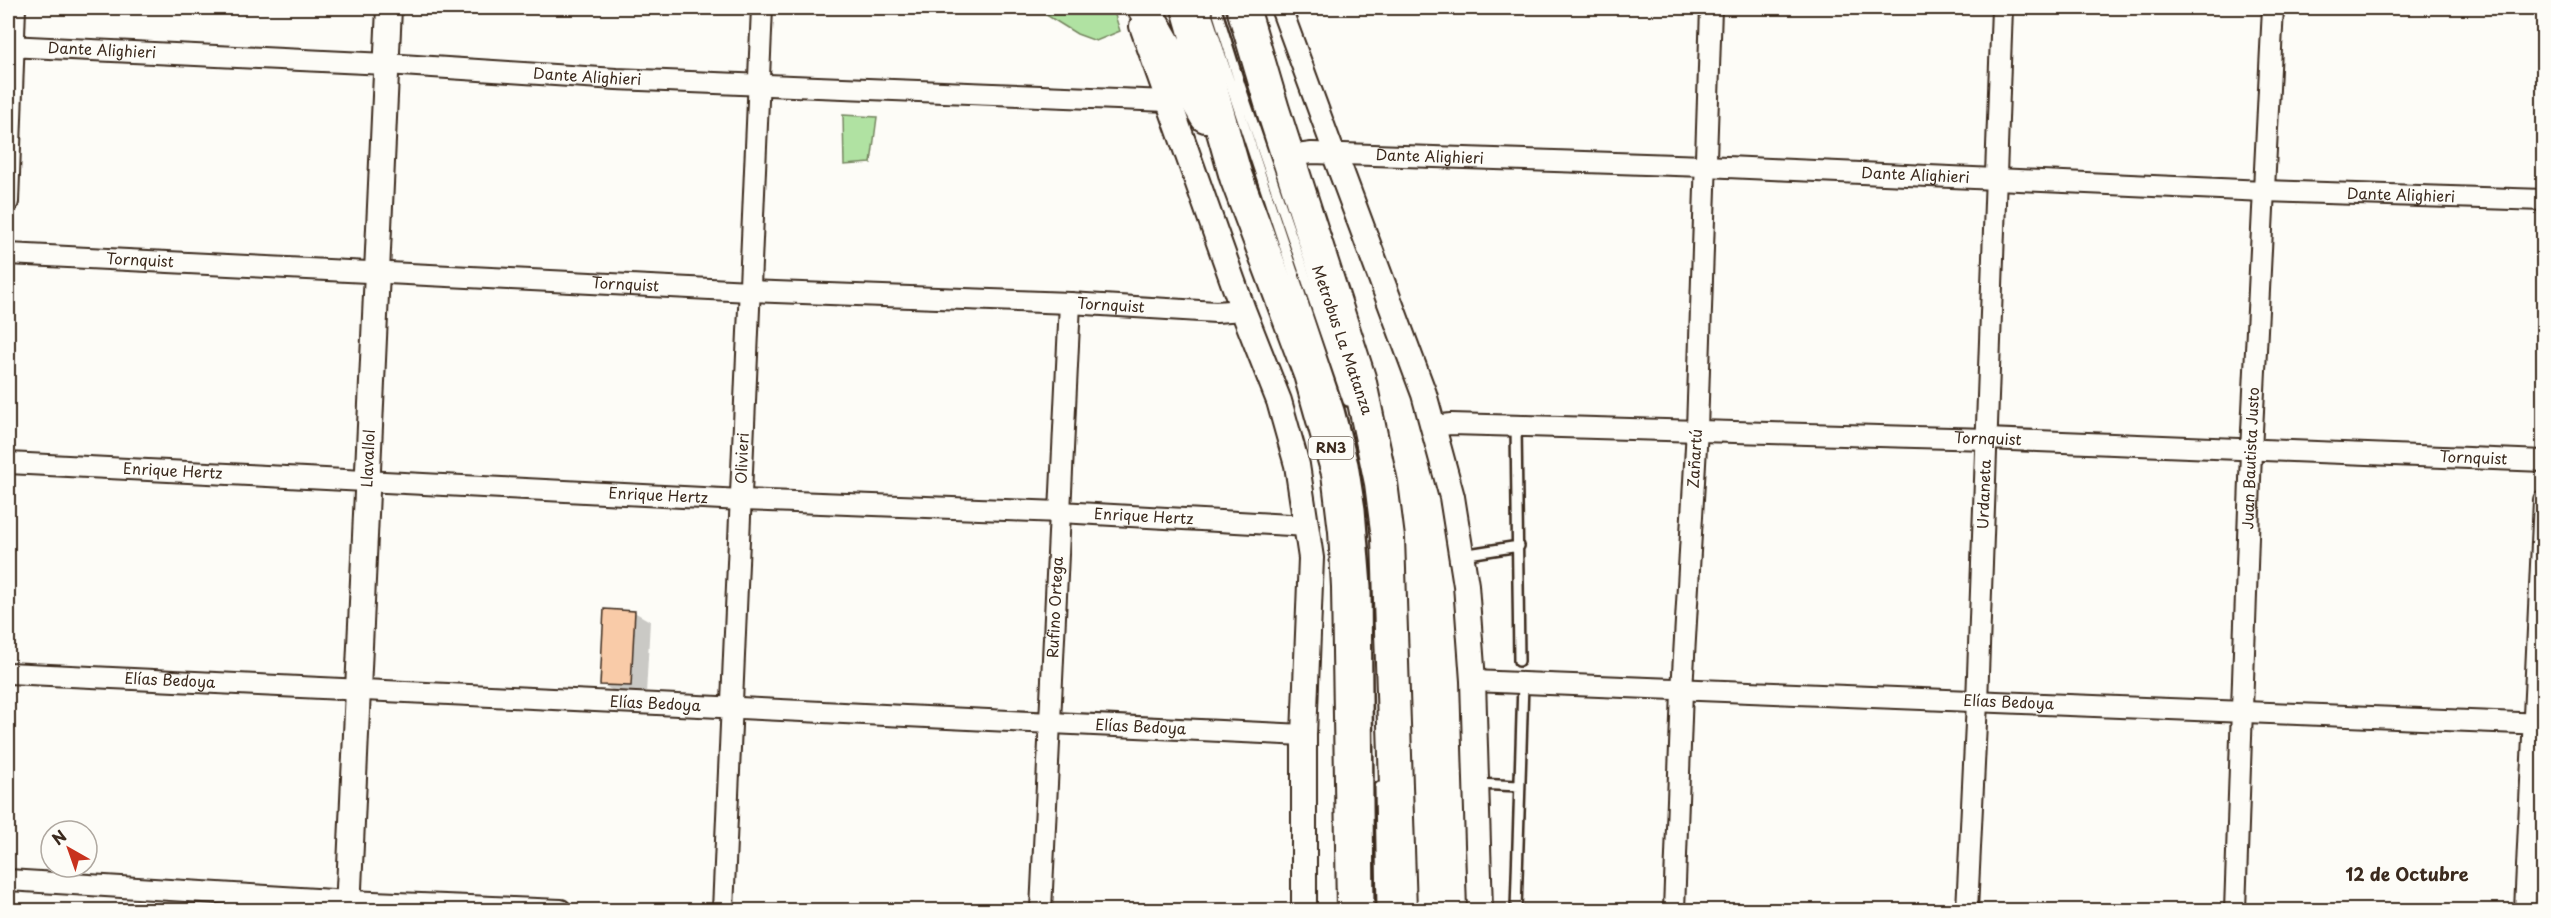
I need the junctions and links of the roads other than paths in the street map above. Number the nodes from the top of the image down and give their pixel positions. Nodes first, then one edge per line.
1 (15, 8) edge
2 (388, 8) edge
3 (762, 8) edge
4 (1135, 8) edge
5 (1143, 8) edge
6 (1188, 8) edge
7 (1205, 8) edge
8 (1216, 8) edge
9 (1243, 8) edge
10 (1281, 8) edge
11 (1711, 8) edge
12 (2002, 8) edge
13 (2273, 8) edge
14 (10, 46) edge
15 (386, 64) junction
16 (758, 85) junction
17 (1168, 101) junction
18 (1335, 155) junction
19 (1289, 156) junction
20 (1705, 166) junction
21 (1236, 177) junction
22 (1996, 178) junction
23 (2264, 191) junction
24 (2544, 200) edge
25 (8, 202) edge
26 (8, 254) edge
27 (376, 272) junction
28 (750, 291) junction
29 (1070, 303) junction
30 (1243, 310) junction
31 (1351, 409) dead end
32 (1516, 425) junction
33 (1433, 426) junction
34 (1697, 429) junction
35 (1987, 439) junction
36 (2251, 451) junction
37 (2544, 461) edge
38 (8, 463) edge
39 (366, 482) junction
40 (742, 500) junction
41 (2544, 500) edge
42 (1060, 512) junction
43 (1308, 526) junction
44 (1519, 546) junction
45 (1462, 555) junction
46 (1519, 661) dead end
47 (8, 673) edge
48 (1473, 681) junction
49 (1523, 683) junction
50 (358, 690) junction
51 (1682, 691) junction
52 (1977, 702) junction
53 (733, 709) junction
54 (2242, 710) junction
55 (1049, 721) junction
56 (2538, 723) edge
57 (1304, 735) junction
58 (1380, 771) dead end
59 (1475, 784) junction
60 (1519, 786) junction
61 (1368, 853) junction
62 (8, 880) edge
63 (349, 906) edge
64 (561, 910) edge
65 (723, 910) edge
66 (1041, 910) edge
67 (1304, 910) edge
68 (1354, 910) edge
69 (1369, 910) edge
70 (1383, 910) edge
71 (1400, 910) edge
72 (1480, 910) edge
73 (1516, 910) edge
74 (1674, 910) edge
75 (1967, 910) edge
76 (2235, 910) edge
77 (2525, 910) edge

1 - 14 street
2 - 15 street, Llavallol
3 - 16 street, Olivieri
4 - 17 street
5 - 21 highway
6 - 21 highway, RN3
7 - 61 lane, Metrobus La Matanza
8 - 31 lane, Metrobus La Matanza
9 - 19 highway, RN3
10 - 18 street
11 - 20 street, Zañartú
12 - 22 street, Urdaneta
13 - 23 street, Juan Bautista Justo
14 - 15 street, Dante Alighieri
14 - 25 street
15 - 16 street, Dante Alighieri
15 - 27 street, Llavallol
16 - 17 street, Dante Alighieri
16 - 28 street, Olivieri
17 - 30 street
18 - 19 street, Dante Alighieri
18 - 20 street, Dante Alighieri
18 - 33 street
19 - 71 highway, RN3
20 - 22 street, Dante Alighieri
20 - 34 street, Zañartú
21 - 68 highway, RN3
22 - 23 street, Dante Alighieri
22 - 35 street, Urdaneta
23 - 24 street, Dante Alighieri
23 - 36 street, Juan Bautista Justo
26 - 27 street, Tornquist
27 - 28 street, Tornquist
27 - 39 street, Llavallol
28 - 29 street, Tornquist
28 - 40 street, Olivieri
29 - 30 street, Tornquist
29 - 42 street, Rufino Ortega
30 - 43 street
32 - 33 street, Tornquist
32 - 34 street, Tornquist
32 - 44 lane
33 - 45 street
34 - 35 street, Tornquist
34 - 51 street, Zañartú
35 - 36 street, Tornquist
35 - 52 street, Urdaneta
36 - 37 street, Tornquist
36 - 54 street, Juan Bautista Justo
38 - 39 street, Enrique Hertz
39 - 40 street, Enrique Hertz
39 - 50 street, Llavallol
40 - 42 street, Enrique Hertz
40 - 53 street, Olivieri
41 - 56 street
42 - 43 street, Enrique Hertz
42 - 55 street, Rufino Ortega
43 - 57 street
44 - 45 lane
44 - 46 lane
45 - 48 street
47 - 50 street, Elías Bedoya
48 - 49 street, Elías Bedoya
48 - 59 street
49 - 51 street, Elías Bedoya
49 - 60 lane
50 - 53 street, Elías Bedoya
50 - 63 street, Llavallol
51 - 52 street, Elías Bedoya
51 - 74 street, Zañartú
52 - 54 street, Elías Bedoya
52 - 75 street, Urdaneta
53 - 55 street, Elías Bedoya
53 - 65 street, Olivieri
54 - 56 street, Elías Bedoya
54 - 76 street, Juan Bautista Justo
55 - 57 street, Elías Bedoya
55 - 66 street, Rufino Ortega
56 - 77 street
57 - 67 street
58 - 70 lane
59 - 60 lane
59 - 72 street
60 - 73 lane
61 - 68 lane, Metrobus La Matanza
61 - 69 lane, Metrobus La Matanza
62 - 63 street
63 - 64 street

